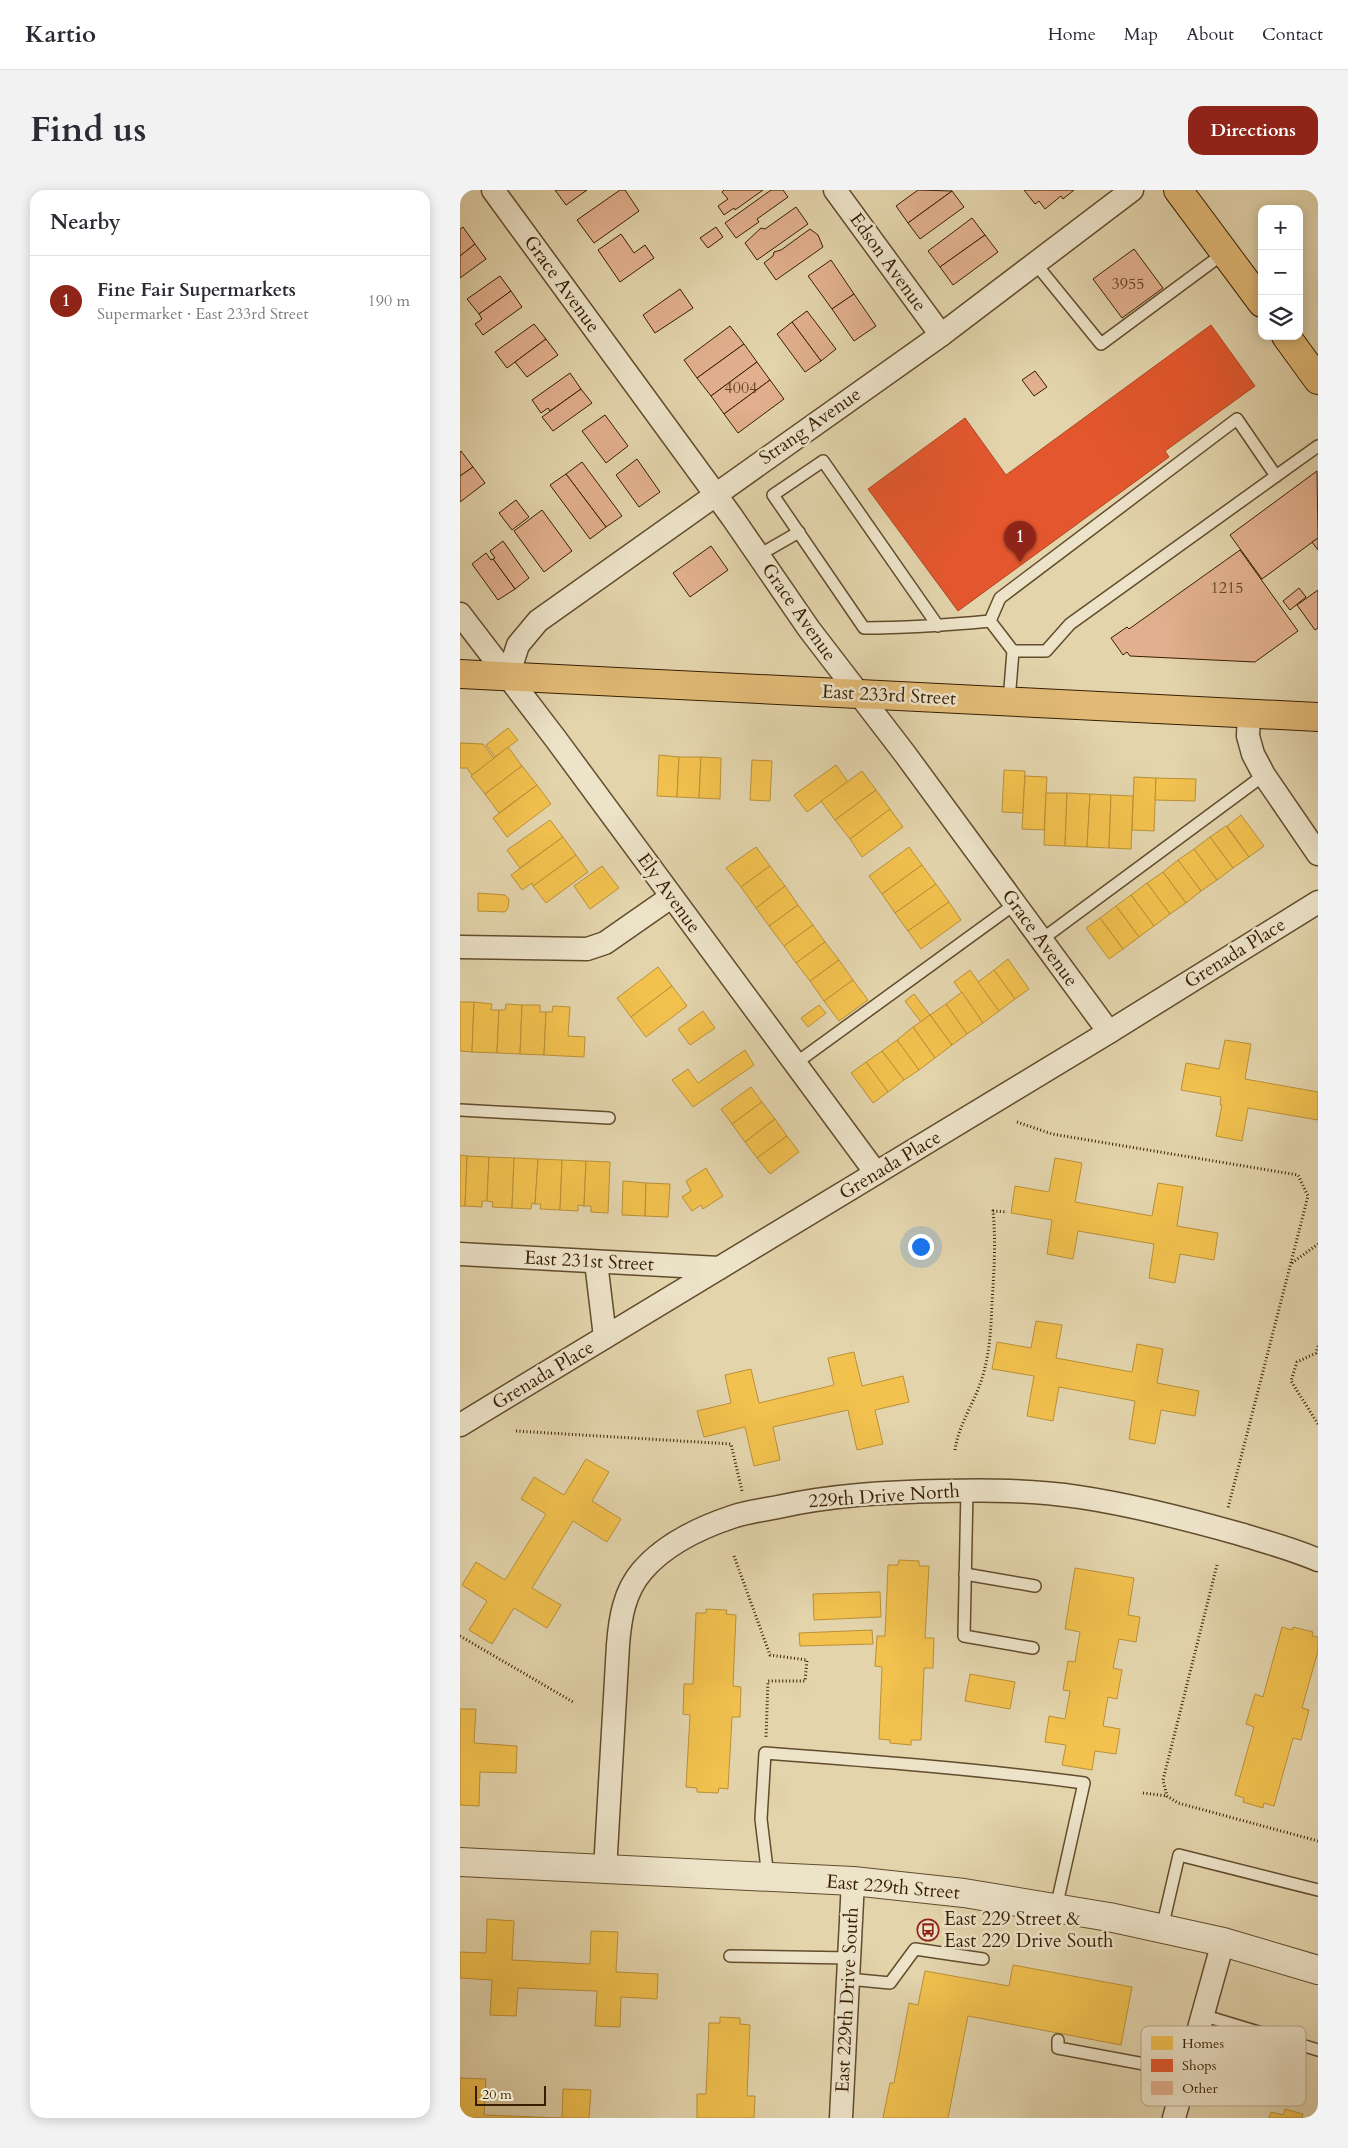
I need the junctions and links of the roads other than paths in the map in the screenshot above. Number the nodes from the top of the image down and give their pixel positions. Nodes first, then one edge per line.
1 (493, 190) edge
2 (835, 190) edge
3 (1132, 190) edge
4 (1178, 190) edge
5 (1224, 253) junction
6 (1035, 263) junction
7 (1258, 298) edge
8 (940, 335) junction
9 (1289, 340) edge
10 (1318, 380) edge
11 (1318, 446) edge
12 (1276, 476) junction
13 (715, 494) junction
14 (799, 532) junction
15 (759, 555) junction
16 (460, 614) edge
17 (990, 621) junction
18 (938, 626) junction
19 (1013, 650) junction
20 (460, 674) edge
21 (508, 676) junction
22 (860, 694) junction
23 (1009, 702) junction
24 (1249, 713) junction
25 (1318, 716) edge
26 (1264, 775) junction
27 (1318, 854) edge
28 (671, 897) junction
29 (1318, 902) edge
30 (1015, 904) junction
31 (1041, 940) junction
32 (460, 946) edge
33 (1109, 1032) junction
34 (796, 1063) junction
35 (460, 1110) edge
36 (609, 1118) dead end
37 (876, 1173) junction
38 (460, 1254) edge
39 (596, 1262) junction
40 (718, 1268) junction
41 (605, 1337) junction
42 (460, 1425) edge
43 (967, 1490) junction
44 (1318, 1560) edge
45 (965, 1574) junction
46 (1035, 1586) dead end
47 (1033, 1648) dead end
48 (460, 1862) edge
49 (605, 1870) junction
50 (768, 1877) junction
51 (853, 1881) junction
52 (1318, 1890) edge
53 (1056, 1908) junction
54 (1162, 1928) junction
55 (1223, 1942) junction
56 (730, 1956) dead end
57 (983, 1959) dead end
58 (849, 1968) junction
59 (1318, 1970) edge
60 (1202, 2015) junction
61 (1199, 2026) edge
62 (1238, 2026) edge
63 (1058, 2040) dead end
64 (1306, 2046) edge
65 (1318, 2050) edge
66 (1141, 2063) edge
67 (841, 2118) edge

1 - 13 street, Grace Avenue
2 - 8 street, Edson Avenue
3 - 6 street, Strang Avenue
4 - 5 main road
5 - 6 lane
5 - 7 main road
6 - 8 street, Strang Avenue
8 - 13 street, Strang Avenue
9 - 10 main road
11 - 12 lane
12 - 17 lane
12 - 19 lane
13 - 15 street, Grace Avenue
13 - 21 street, Strang Avenue
14 - 15 lane
14 - 18 lane
14 - 18 lane
15 - 22 street, Grace Avenue
16 - 21 street, Ely Avenue
17 - 18 lane
17 - 19 lane
19 - 23 lane
20 - 21 main road, East 233rd Street
21 - 22 main road, East 233rd Street
21 - 28 street, Ely Avenue
22 - 23 main road, East 233rd Street
22 - 30 street, Grace Avenue
23 - 24 main road, East 233rd Street
24 - 25 main road, East 233rd Street
24 - 26 street
26 - 27 street
26 - 31 lane
28 - 32 street
28 - 34 street, Ely Avenue
29 - 33 street, Grenada Place
30 - 31 street, Grace Avenue
30 - 34 lane
31 - 33 street, Grace Avenue
33 - 37 street, Grenada Place
34 - 37 street, Ely Avenue
35 - 36 lane
37 - 40 street, Grenada Place
38 - 39 street, East 231st Street
39 - 40 street, East 231st Street
39 - 41 street
40 - 41 street, Grenada Place
41 - 42 street, Grenada Place
43 - 44 street, 229th Drive North
43 - 45 lane
43 - 49 street, 229th Drive North
45 - 46 lane
45 - 47 lane
48 - 49 street, East 229th Street
49 - 50 street, East 229th Street
50 - 51 street, East 229th Street
50 - 53 lane
51 - 53 street, East 229th Street
51 - 58 street, East 229th Drive South
52 - 54 lane
53 - 54 street, East 229th Street
54 - 55 street, East 229th Street
55 - 59 street, East 229th Street
55 - 60 street
56 - 58 lane
57 - 58 lane
58 - 67 street, East 229th Drive South
60 - 61 street
60 - 62 lane
63 - 66 lane
64 - 65 lane

